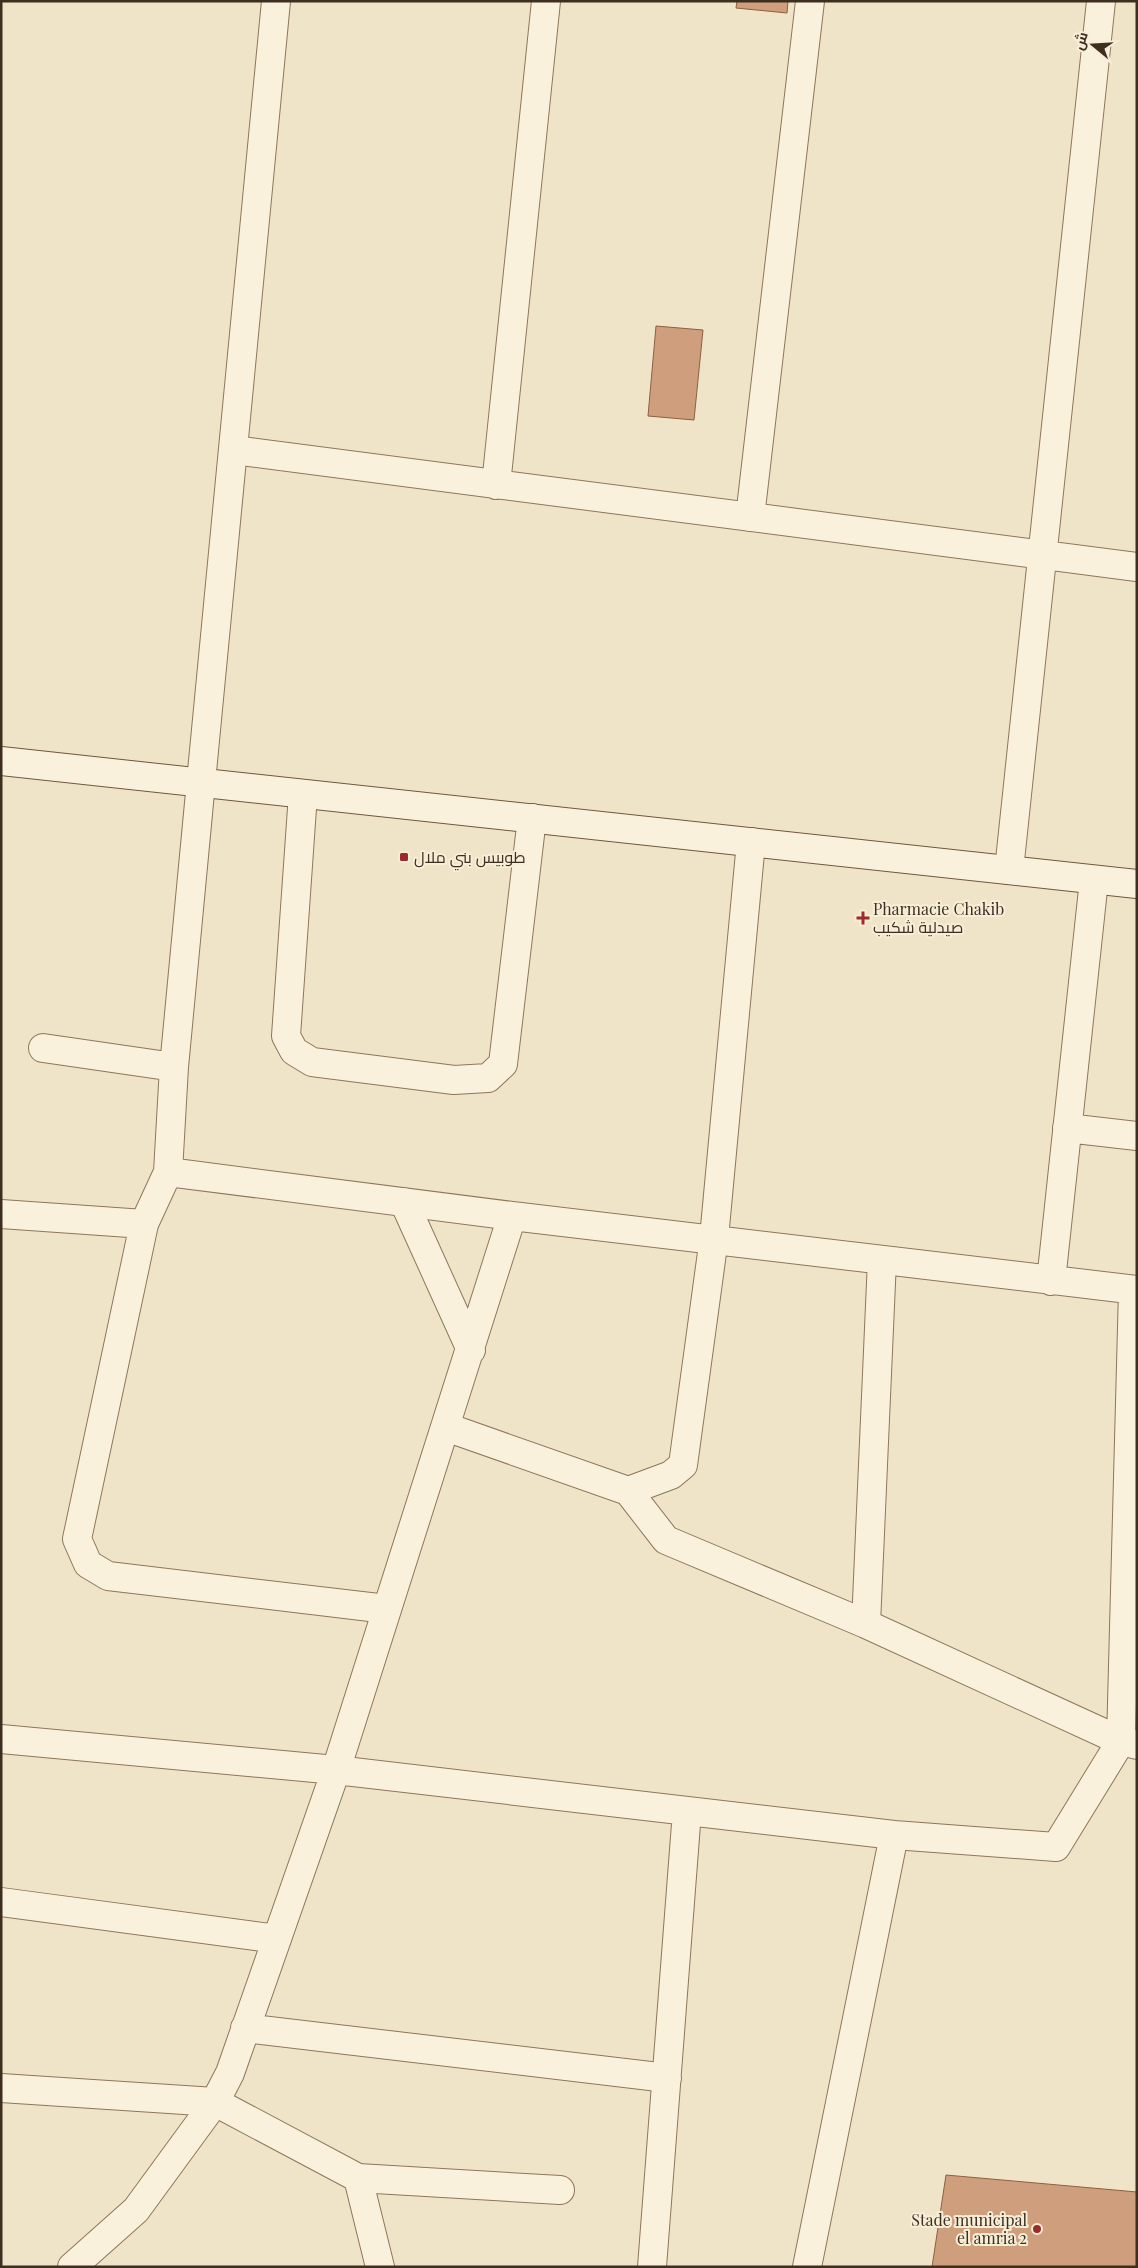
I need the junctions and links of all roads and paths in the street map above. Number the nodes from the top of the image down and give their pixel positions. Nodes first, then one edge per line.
1 (276, 1) edge
2 (546, 1) edge
3 (810, 1) edge
4 (1101, 1) edge
5 (233, 450) junction
6 (496, 485) junction
7 (750, 517) junction
8 (1042, 555) junction
9 (1137, 567) edge
10 (1, 761) edge
11 (200, 782) junction
12 (303, 794) junction
13 (532, 818) junction
14 (751, 842) junction
15 (1009, 870) junction
16 (1094, 880) junction
17 (1137, 884) edge
18 (43, 1048) dead end
19 (174, 1067) junction
20 (1067, 1128) junction
21 (1137, 1136) edge
22 (168, 1172) junction
23 (404, 1202) junction
24 (1, 1214) edge
25 (512, 1216) junction
26 (144, 1224) junction
27 (714, 1238) junction
28 (882, 1260) junction
29 (1052, 1281) junction
30 (1135, 1290) edge
31 (470, 1350) junction
32 (446, 1427) junction
33 (628, 1491) junction
34 (387, 1609) junction
35 (866, 1624) junction
36 (1, 1738) edge
37 (1129, 1743) edge
38 (336, 1770) junction
39 (687, 1811) junction
40 (894, 1836) junction
41 (1, 1902) edge
42 (277, 1939) junction
43 (245, 2028) junction
44 (667, 2078) junction
45 (1, 2088) edge
46 (214, 2102) junction
47 (358, 2178) junction
48 (560, 2190) dead end
49 (72, 2267) edge
50 (380, 2267) edge
51 (652, 2267) edge
52 (808, 2267) edge

1 - 5 street
2 - 6 street
3 - 7 street
4 - 8 street
5 - 6 street
5 - 11 street
6 - 7 street
7 - 8 street
8 - 9 street
8 - 15 street
10 - 11 street
11 - 12 street
11 - 19 street
12 - 13 street
12 - 13 street
13 - 14 street
14 - 15 street
14 - 27 street
15 - 16 street
16 - 17 street
16 - 20 street
18 - 19 street
19 - 22 street
20 - 21 street
20 - 29 street
22 - 23 street
22 - 26 street
23 - 25 street
23 - 31 street
24 - 26 street
25 - 27 street
25 - 31 street
26 - 34 street
27 - 28 street
27 - 33 street
28 - 29 street
28 - 35 street
29 - 30 street
30 - 37 street
31 - 32 street
32 - 33 street
32 - 34 street
33 - 35 street
34 - 38 street
35 - 37 street
36 - 38 street
37 - 40 street
38 - 39 street
38 - 42 street
39 - 40 street
39 - 44 street
40 - 52 street
41 - 42 street
42 - 43 street
43 - 44 street
43 - 46 street
44 - 51 street
45 - 46 street
46 - 47 street
46 - 49 street
47 - 48 street
47 - 50 street

